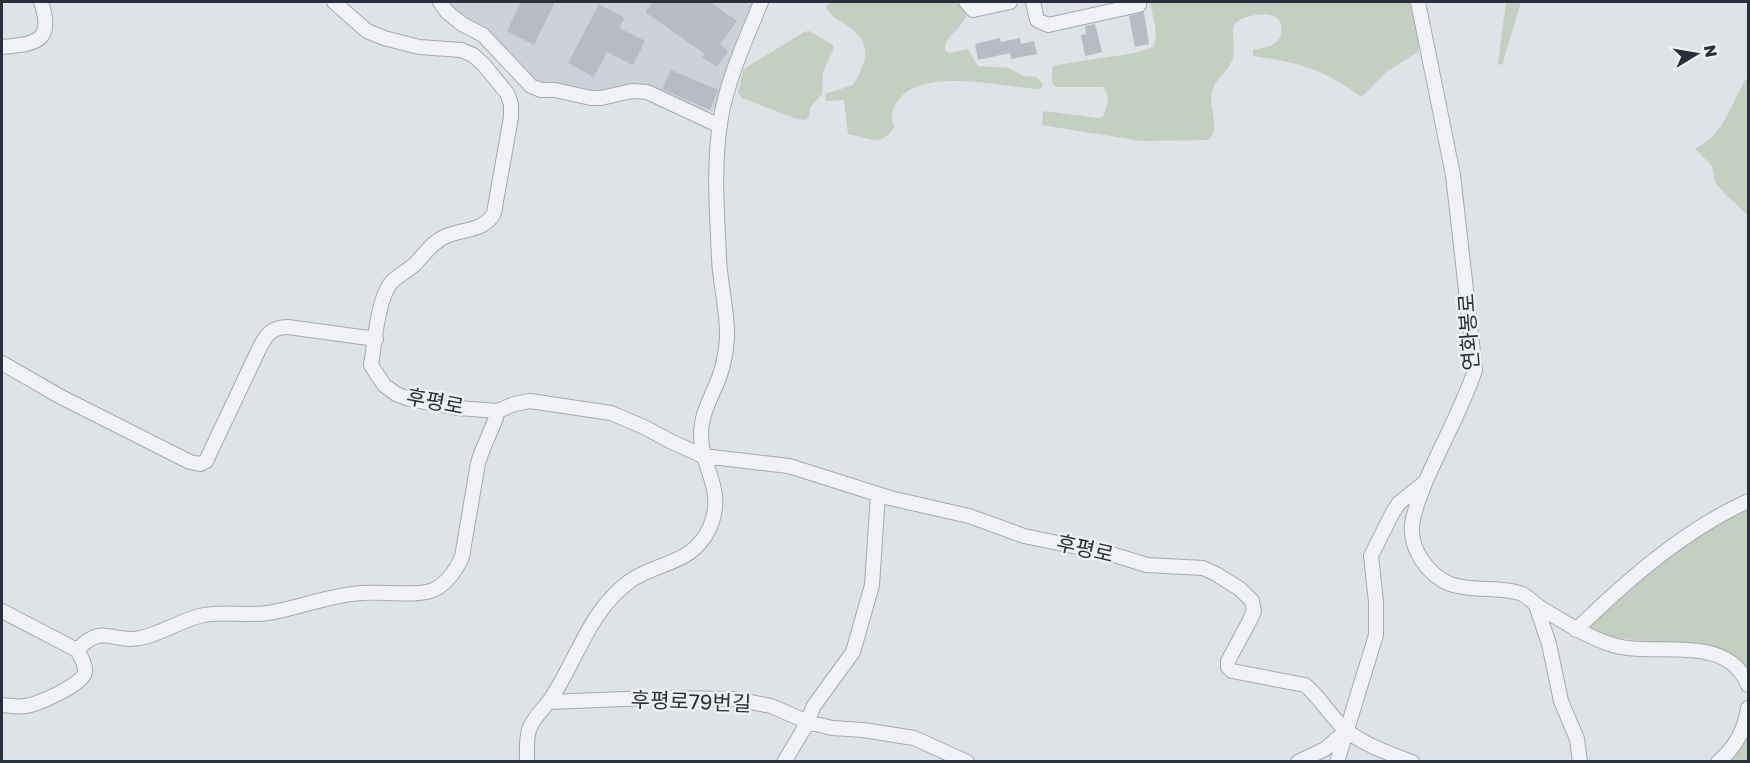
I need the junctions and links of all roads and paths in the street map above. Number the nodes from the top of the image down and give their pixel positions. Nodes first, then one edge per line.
1 (43, 2) edge
2 (334, 2) edge
3 (440, 2) edge
4 (761, 2) edge
5 (966, 2) edge
6 (1010, 2) edge
7 (1033, 2) edge
8 (1418, 2) edge
9 (1139, 5) dead end
10 (2, 47) edge
11 (720, 126) junction
12 (376, 339) junction
13 (2, 363) edge
14 (498, 411) junction
15 (703, 456) junction
16 (1426, 482) junction
17 (878, 494) junction
18 (1749, 501) edge
19 (1536, 605) junction
20 (2, 611) edge
21 (1576, 630) junction
22 (77, 650) junction
23 (1749, 685) edge
24 (549, 702) junction
25 (2, 705) edge
26 (1749, 708) edge
27 (808, 722) junction
28 (1346, 731) junction
29 (527, 762) edge
30 (784, 762) edge
31 (967, 762) edge
32 (1298, 762) edge
33 (1337, 762) edge
34 (1412, 762) edge
35 (1580, 762) edge
36 (1718, 762) edge

1 - 10 street
2 - 12 street, 후평로
3 - 11 street
4 - 11 street
5 - 6 street
7 - 9 street
8 - 16 street, 연화봉로
11 - 15 street
12 - 13 street
12 - 14 street, 후평로
14 - 15 street, 후평로
14 - 22 street
15 - 17 street, 후평로
15 - 24 street
16 - 19 street, 연화봉로
16 - 28 street
17 - 27 street
17 - 28 street, 후평로
18 - 21 street
19 - 21 street, 연화봉로
19 - 35 street
20 - 22 street
21 - 23 street, 연화봉로
22 - 25 street
24 - 27 street, 후평로79번길
24 - 29 street
26 - 36 street
27 - 30 street
27 - 31 street, 후평로79번길
28 - 32 street
28 - 33 street
28 - 34 street

